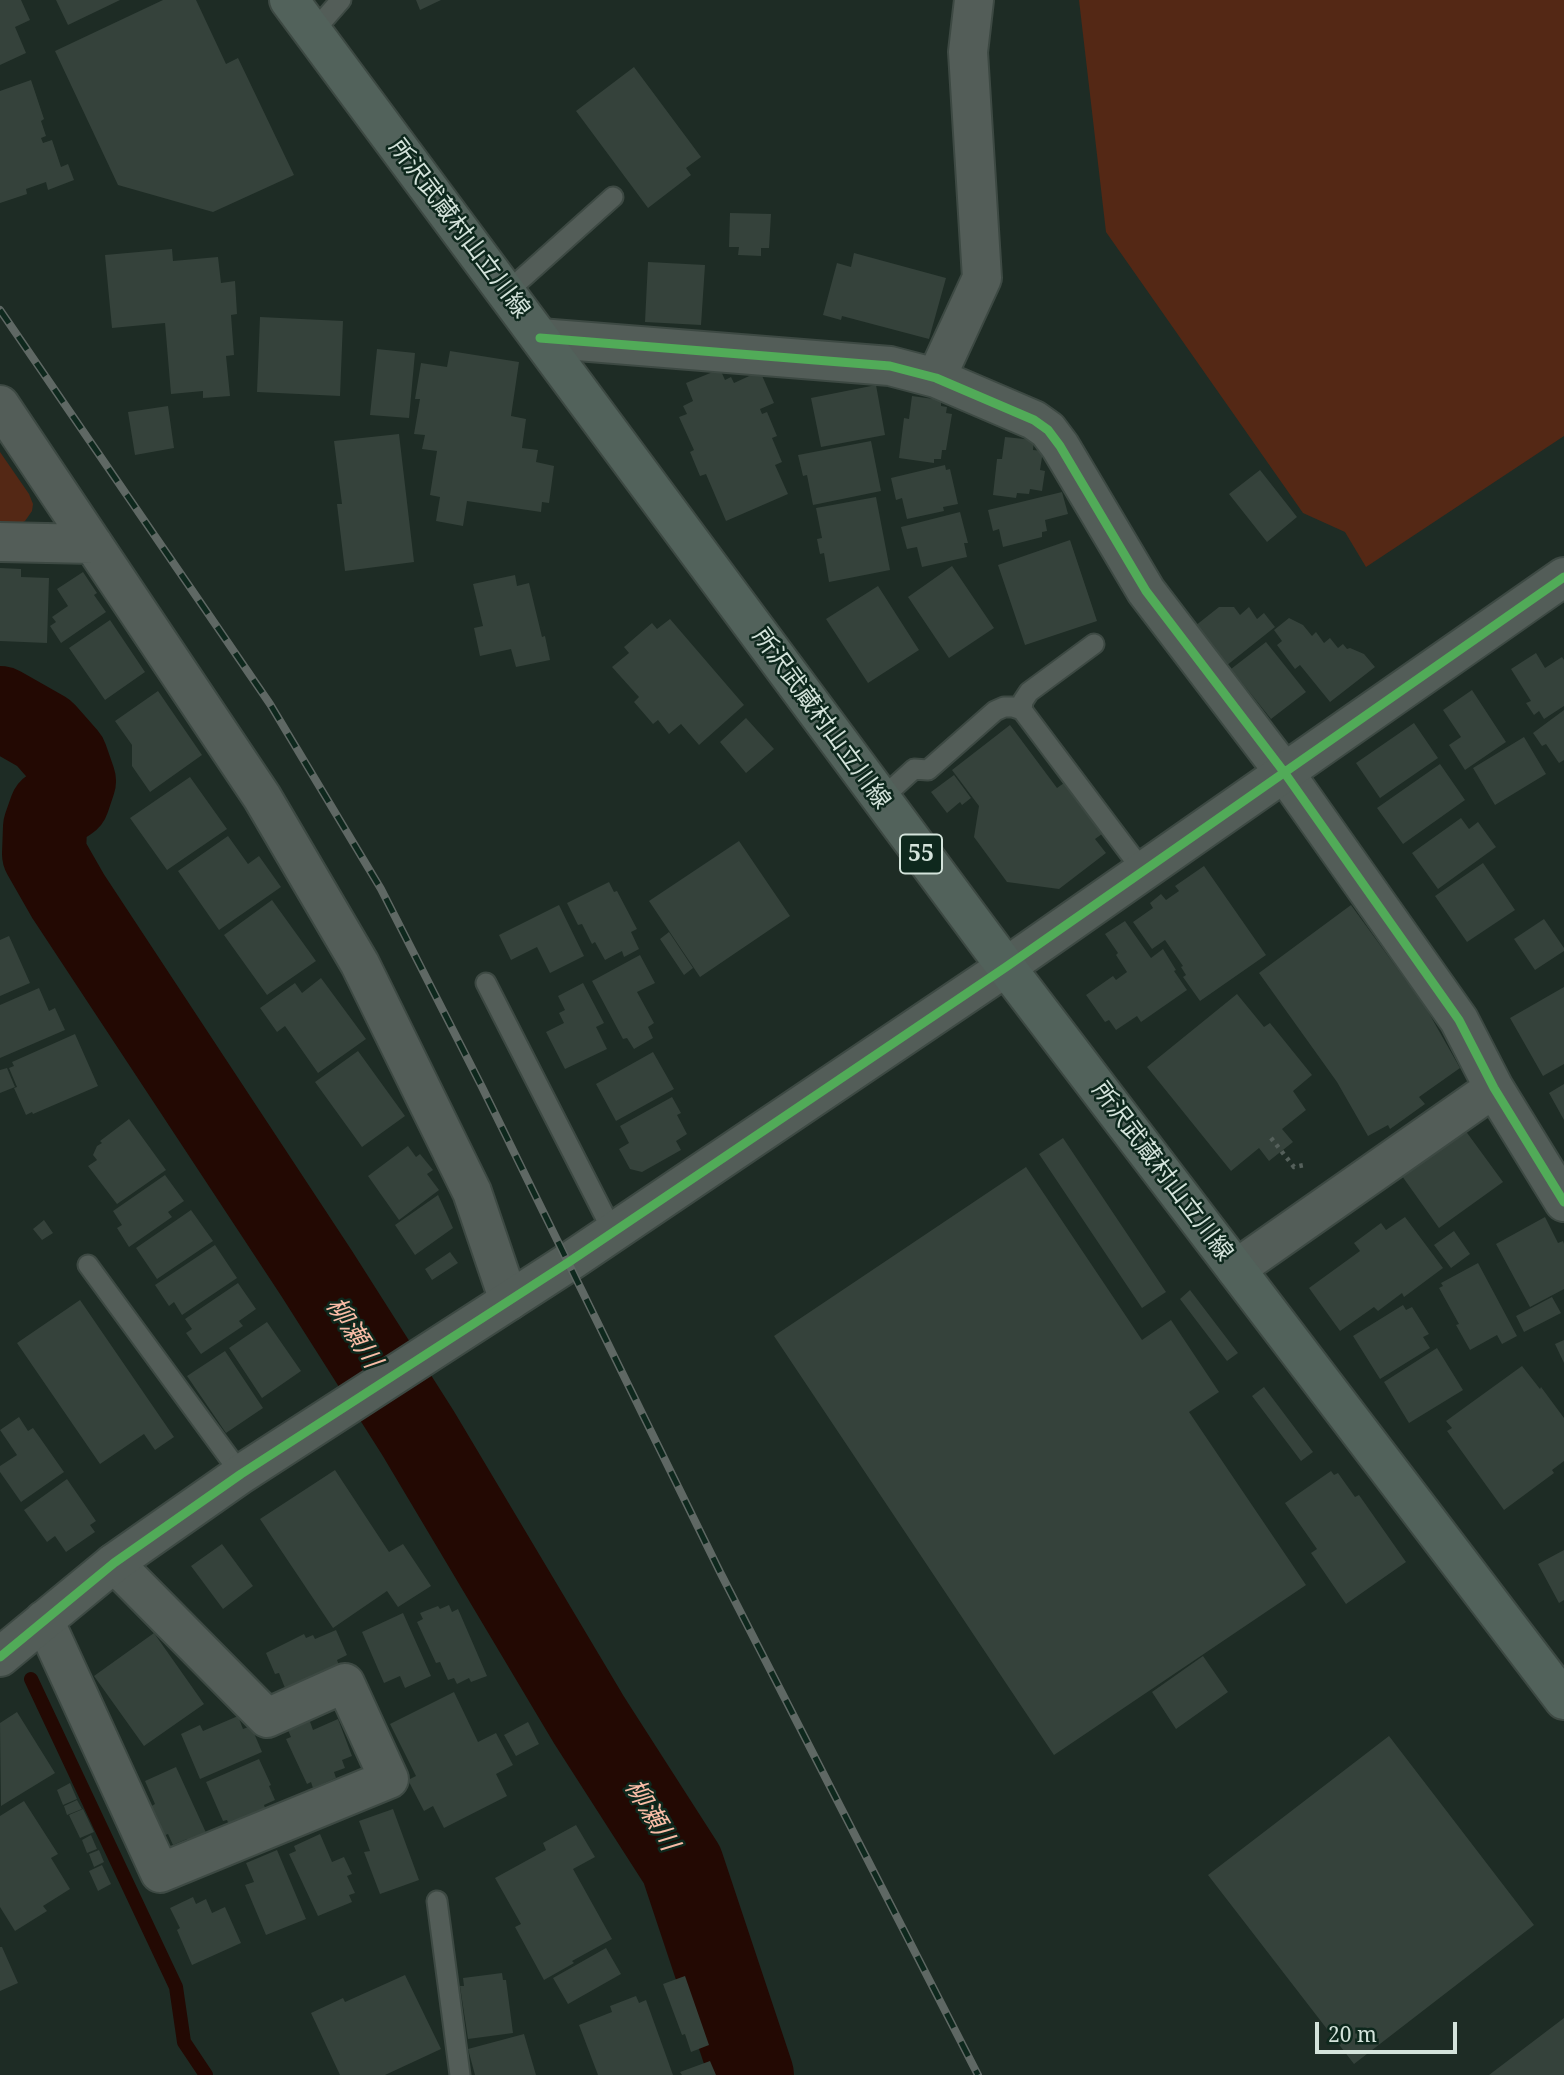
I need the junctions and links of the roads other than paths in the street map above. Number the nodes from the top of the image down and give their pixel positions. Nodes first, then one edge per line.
1 (289, 0) edge
2 (341, 0) edge
3 (974, 0) edge
4 (313, 32) junction
5 (613, 197) dead end
6 (507, 292) junction
7 (540, 338) junction
8 (936, 378) junction
9 (0, 405) edge
10 (0, 542) edge
11 (93, 544) junction
12 (1564, 577) edge
13 (1094, 644) dead end
14 (1022, 710) junction
15 (1284, 772) junction
16 (881, 799) junction
17 (1143, 871) junction
18 (1006, 967) junction
19 (486, 983) dead end
20 (1494, 1088) junction
21 (1564, 1201) edge
22 (614, 1232) junction
23 (88, 1265) dead end
24 (1236, 1269) junction
25 (509, 1301) junction
26 (241, 1474) junction
27 (114, 1563) junction
28 (44, 1620) junction
29 (0, 1657) edge
30 (1564, 1700) edge
31 (437, 1901) dead end
32 (460, 2075) edge

1 - 4 main road, 所沢武蔵村山立川線 / 55
2 - 4 lane
3 - 8 street
4 - 6 main road, 所沢武蔵村山立川線 / 55
5 - 6 lane
6 - 7 main road, 所沢武蔵村山立川線 / 55
7 - 8 street
7 - 16 main road, 所沢武蔵村山立川線 / 55
8 - 15 street
9 - 11 street
10 - 11 street
11 - 25 street
12 - 15 street
13 - 14 lane
14 - 16 lane
14 - 17 lane
15 - 17 street
15 - 20 street
16 - 18 main road, 所沢武蔵村山立川線 / 55
17 - 18 street
18 - 22 street
18 - 24 main road, 所沢武蔵村山立川線 / 55
19 - 22 lane
20 - 21 street
20 - 24 street
22 - 25 street
23 - 26 lane
24 - 30 main road, 所沢武蔵村山立川線 / 55
25 - 26 street
26 - 27 street
27 - 28 street
27 - 28 street
28 - 29 street
31 - 32 lane

